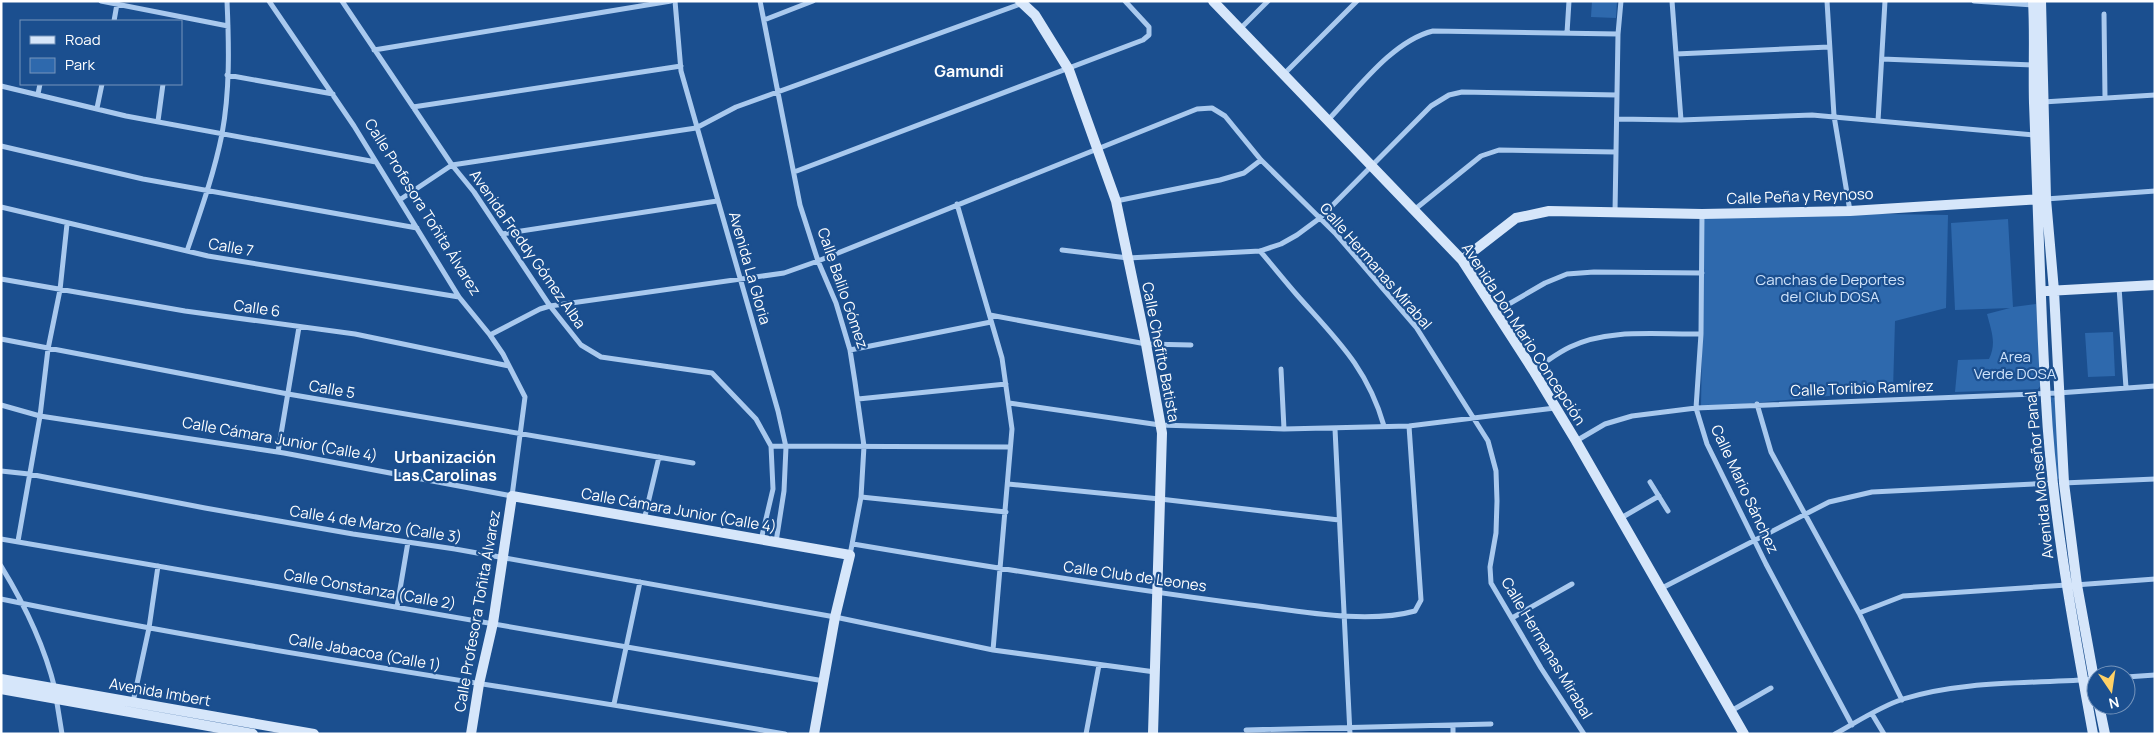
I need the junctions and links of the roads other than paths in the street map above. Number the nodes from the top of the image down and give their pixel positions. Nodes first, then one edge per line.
1 (101, 1) edge
2 (227, 1) edge
3 (268, 1) edge
4 (342, 1) edge
5 (671, 1) edge
6 (674, 1) edge
7 (760, 1) edge
8 (813, 1) edge
9 (1125, 1) edge
10 (1213, 1) edge
11 (1268, 1) edge
12 (1357, 1) edge
13 (1568, 1) edge
14 (1621, 1) edge
15 (1672, 1) edge
16 (1827, 1) edge
17 (1884, 1) edge
18 (1974, 1) edge
19 (1022, 2) edge
20 (2036, 2) edge
21 (118, 4) junction
22 (2104, 14) dead end
23 (114, 20) edge
24 (764, 20) junction
25 (228, 26) junction
26 (1240, 29) junction
27 (1567, 33) junction
28 (1618, 34) junction
29 (1829, 47) junction
30 (374, 50) junction
31 (1676, 54) junction
32 (1882, 59) junction
33 (2033, 65) junction
34 (681, 66) junction
35 (1069, 70) junction
36 (1284, 74) junction
37 (227, 75) junction
38 (40, 85) edge
39 (102, 85) edge
40 (163, 85) edge
41 (1, 86) edge
42 (777, 93) junction
43 (38, 94) junction
44 (333, 94) junction
45 (1617, 94) junction
46 (2155, 95) edge
47 (2105, 98) junction
48 (2039, 103) junction
49 (413, 107) junction
50 (98, 108) junction
51 (1834, 116) junction
52 (1617, 119) junction
53 (1328, 120) junction
54 (1681, 120) junction
55 (158, 121) junction
56 (1878, 121) junction
57 (696, 128) junction
58 (222, 134) junction
59 (2036, 135) junction
60 (1, 146) edge
61 (1097, 148) junction
62 (1616, 152) junction
63 (1261, 160) junction
64 (376, 162) junction
65 (452, 165) junction
66 (1370, 166) junction
67 (794, 172) junction
68 (207, 191) junction
69 (2155, 191) edge
70 (400, 199) junction
71 (2042, 200) junction
72 (717, 201) junction
73 (1116, 201) junction
74 (957, 204) junction
75 (1, 207) edge
76 (1414, 210) junction
77 (1850, 210) junction
78 (1615, 212) junction
79 (1702, 214) junction
80 (1320, 218) junction
81 (67, 224) junction
82 (417, 228) junction
83 (502, 234) junction
84 (1062, 250) dead end
85 (188, 251) junction
86 (1260, 251) junction
87 (1128, 258) junction
88 (1462, 260) junction
89 (818, 261) junction
90 (1702, 273) junction
91 (1, 278) edge
92 (740, 278) junction
93 (2155, 285) edge
94 (2119, 287) junction
95 (60, 290) junction
96 (2054, 291) junction
97 (2041, 292) junction
98 (459, 297) junction
99 (550, 306) junction
100 (1495, 312) junction
101 (990, 315) junction
102 (991, 322) junction
103 (299, 327) junction
104 (490, 334) junction
105 (1701, 334) junction
106 (1, 339) edge
107 (1146, 344) junction
108 (1191, 345) dead end
109 (48, 349) junction
110 (850, 350) junction
111 (509, 366) junction
112 (1281, 369) dead end
113 (1533, 370) junction
114 (1006, 384) junction
115 (2155, 386) edge
116 (2126, 388) junction
117 (2058, 392) junction
118 (2046, 393) junction
119 (288, 394) junction
120 (858, 399) junction
121 (1009, 403) junction
122 (1757, 404) junction
123 (1, 405) edge
124 (1556, 408) junction
125 (1696, 408) junction
126 (40, 416) junction
127 (1473, 419) junction
128 (1160, 425) junction
129 (1384, 426) junction
130 (1409, 426) junction
131 (1284, 429) junction
132 (1335, 429) junction
133 (520, 435) junction
134 (1576, 441) junction
135 (771, 446) junction
136 (864, 446) junction
137 (786, 447) junction
138 (1010, 447) junction
139 (278, 452) junction
140 (659, 457) junction
141 (693, 463) dead end
142 (1, 471) edge
143 (29, 474) junction
144 (2155, 479) edge
145 (1650, 482) dead end
146 (2064, 483) junction
147 (1008, 484) junction
148 (2052, 484) junction
149 (512, 496) junction
150 (1658, 496) junction
151 (861, 497) junction
152 (1160, 498) junction
153 (1668, 511) dead end
154 (1006, 512) junction
155 (1805, 515) junction
156 (1621, 518) junction
157 (644, 520) junction
158 (1339, 520) junction
159 (1, 538) edge
160 (761, 540) junction
161 (1754, 540) junction
162 (18, 541) junction
163 (408, 542) junction
164 (776, 542) junction
165 (853, 544) junction
166 (850, 555) junction
167 (502, 558) junction
168 (1, 566) edge
169 (158, 566) junction
170 (1000, 569) junction
171 (2155, 579) edge
172 (640, 582) junction
173 (1572, 584) dead end
174 (2072, 585) junction
175 (1662, 588) junction
176 (1158, 593) junction
177 (1, 599) edge
178 (24, 604) junction
179 (397, 607) junction
180 (1858, 613) junction
181 (1344, 616) junction
182 (835, 617) junction
183 (1512, 618) junction
184 (493, 622) junction
185 (149, 628) junction
186 (626, 647) junction
187 (993, 650) junction
188 (1099, 665) junction
189 (2088, 665) edge
190 (1156, 672) junction
191 (2155, 675) edge
192 (2136, 676) edge
193 (1, 679) edge
194 (2086, 679) edge
195 (824, 681) junction
196 (479, 684) junction
197 (1771, 688) dead end
198 (1, 689) edge
199 (56, 694) junction
200 (1902, 700) junction
201 (133, 703) junction
202 (614, 704) junction
203 (1730, 711) junction
204 (1872, 714) junction
205 (2092, 715) edge
206 (2101, 715) edge
207 (1492, 724) dead end
208 (1454, 725) junction
209 (1852, 725) junction
210 (253, 730) edge
211 (1246, 730) dead end
212 (1350, 731) edge
213 (62, 734) edge
214 (314, 734) edge
215 (471, 734) edge
216 (785, 734) edge
217 (814, 734) edge
218 (1086, 734) edge
219 (1153, 734) edge
220 (1453, 734) edge
221 (1584, 734) edge
222 (1744, 734) edge
223 (1835, 734) edge
224 (1884, 734) edge
225 (2093, 734) edge
226 (2105, 734) edge

1 - 21 street
2 - 25 street
3 - 44 street, Calle Profesora Toñita Álvarez
4 - 30 street, Avenida Freddy Gómez Alba
5 - 30 street
6 - 34 street, Avenida La Gloria
7 - 24 street, Calle Balilo Gómez
8 - 24 street
9 - 35 street
10 - 26 street, Avenida Don Mario Concepción
11 - 26 street
12 - 36 street
13 - 27 street
14 - 28 street
15 - 31 street
16 - 29 street
17 - 32 street
18 - 20 street
19 - 35 street, Calle Chefito Batista
19 - 42 street
20 - 33 street, Avenida Monseñor Panal
20 - 48 street, Avenida Monseñor Panal
21 - 23 street
21 - 25 street
22 - 47 street
24 - 42 street, Calle Balilo Gómez
25 - 37 street
26 - 36 street, Avenida Don Mario Concepción
27 - 28 street
27 - 53 street
28 - 45 street
29 - 31 street
29 - 51 street
30 - 49 street, Avenida Freddy Gómez Alba
31 - 54 street
32 - 33 street
32 - 56 street
33 - 48 street, Avenida Monseñor Panal
34 - 49 street
34 - 57 street, Avenida La Gloria
35 - 61 street, Calle Chefito Batista
35 - 67 street
36 - 53 street, Avenida Don Mario Concepción
37 - 44 street
37 - 58 street
38 - 43 street
39 - 50 street
40 - 55 street
41 - 43 street
42 - 57 street
42 - 67 street, Calle Balilo Gómez
43 - 50 street
44 - 64 street, Calle Profesora Toñita Álvarez
45 - 52 street
45 - 66 street
46 - 47 street
47 - 48 street
48 - 59 street, Avenida Monseñor Panal
48 - 71 street, Avenida Monseñor Panal
49 - 65 street, Avenida Freddy Gómez Alba
50 - 55 street
51 - 54 street
51 - 56 street
51 - 77 street
52 - 54 street
52 - 62 street
53 - 66 street, Avenida Don Mario Concepción
55 - 58 street
56 - 59 street
57 - 65 street
57 - 72 street, Avenida La Gloria
58 - 64 street
58 - 68 street
59 - 71 street, Avenida Monseñor Panal
60 - 68 street
61 - 63 street, Calle Hermanas Mirabal
61 - 73 street, Calle Chefito Batista
61 - 74 street
62 - 76 street
62 - 78 street
63 - 73 street
63 - 80 street, Calle Hermanas Mirabal
64 - 70 street, Calle Profesora Toñita Álvarez
65 - 70 street
65 - 83 street, Avenida Freddy Gómez Alba
66 - 76 street, Avenida Don Mario Concepción
66 - 80 street
67 - 89 street, Calle Balilo Gómez
68 - 82 street
68 - 85 street
69 - 71 street, Calle Peña y Reynoso
70 - 82 street, Calle Profesora Toñita Álvarez
71 - 77 street, Calle Peña y Reynoso
71 - 96 street, Avenida Monseñor Panal
71 - 97 street, Avenida Monseñor Panal
72 - 83 street
72 - 92 street, Avenida La Gloria
73 - 87 street, Calle Chefito Batista
74 - 89 street
74 - 101 street
75 - 81 street, Calle 7
76 - 88 street, Avenida Don Mario Concepción
77 - 79 street, Calle Peña y Reynoso
78 - 79 street, Calle Peña y Reynoso
78 - 88 street, Calle Peña y Reynoso
79 - 90 street, Calle Mario Sánchez
80 - 86 street
80 - 127 street, Calle Hermanas Mirabal
81 - 85 street, Calle 7
81 - 95 street
82 - 98 street, Calle Profesora Toñita Álvarez
83 - 99 street, Avenida Freddy Gómez Alba
84 - 87 street
85 - 98 street, Calle 7
86 - 87 street
86 - 129 street
87 - 107 street, Calle Chefito Batista
88 - 100 street, Avenida Don Mario Concepción
89 - 92 street
89 - 110 street, Calle Balilo Gómez
90 - 100 street
90 - 105 street, Calle Mario Sánchez
91 - 95 street, Calle 6
92 - 99 street
92 - 137 street, Avenida La Gloria
93 - 94 street
94 - 96 street
94 - 116 street
95 - 103 street, Calle 6
95 - 109 street
96 - 97 street
96 - 117 street, Avenida Monseñor Panal
97 - 118 street, Avenida Monseñor Panal
98 - 104 street, Calle Profesora Toñita Álvarez
99 - 104 street
99 - 135 street, Avenida Freddy Gómez Alba
100 - 113 street, Avenida Don Mario Concepción
101 - 102 street
101 - 107 street
102 - 110 street
102 - 114 street
103 - 111 street, Calle 6
103 - 119 street
104 - 111 street, Calle Profesora Toñita Álvarez
105 - 113 street
105 - 125 street, Calle Mario Sánchez
106 - 109 street, Calle 5
107 - 108 street
107 - 128 street, Calle Chefito Batista
109 - 119 street, Calle 5
109 - 126 street
110 - 120 street, Calle Balilo Gómez
111 - 133 street, Calle Profesora Toñita Álvarez
112 - 131 street
113 - 124 street, Avenida Don Mario Concepción
114 - 120 street
114 - 121 street
115 - 116 street, Calle Toribio Ramírez
116 - 117 street, Calle Toribio Ramírez
117 - 118 street, Calle Toribio Ramírez
117 - 146 street, Avenida Monseñor Panal
118 - 122 street, Calle Toribio Ramírez
118 - 148 street, Avenida Monseñor Panal
119 - 133 street, Calle 5
119 - 139 street
120 - 136 street, Calle Balilo Gómez
121 - 128 street
121 - 138 street
122 - 125 street, Calle Toribio Ramírez
122 - 155 street
123 - 126 street, Calle Cámara Junior (Calle 4)
124 - 127 street
124 - 134 street, Avenida Don Mario Concepción
125 - 134 street, Calle Toribio Ramírez
125 - 161 street, Calle Mario Sánchez
126 - 139 street, Calle Cámara Junior (Calle 4)
126 - 143 street
127 - 130 street
127 - 183 street, Calle Hermanas Mirabal
128 - 131 street
128 - 152 street, Calle Chefito Batista
129 - 130 street
129 - 132 street
130 - 181 street, Calle Club de Leones
131 - 132 street
132 - 158 street
133 - 140 street, Calle 5
133 - 149 street, Calle Profesora Toñita Álvarez
134 - 156 street, Avenida Don Mario Concepción
135 - 137 street
135 - 160 street
136 - 137 street
136 - 138 street
136 - 151 street, Calle Balilo Gómez
137 - 164 street, Avenida La Gloria
138 - 147 street
139 - 149 street, Calle Cámara Junior (Calle 4)
140 - 141 street, Calle 5
140 - 157 street
142 - 143 street, Calle 4 de Marzo (Calle 3)
143 - 162 street
143 - 163 street, Calle 4 de Marzo (Calle 3)
144 - 146 street
145 - 150 street
146 - 148 street
146 - 174 street, Avenida Monseñor Panal
147 - 152 street
147 - 154 street
148 - 155 street
148 - 174 street, Avenida Monseñor Panal
149 - 157 street, Calle Cámara Junior (Calle 4)
149 - 167 street, Calle Profesora Toñita Álvarez
150 - 153 street
150 - 156 street
151 - 154 street
151 - 165 street, Calle Balilo Gómez
152 - 158 street
152 - 176 street, Calle Chefito Batista
154 - 170 street
155 - 161 street
155 - 180 street
156 - 175 street, Avenida Don Mario Concepción
157 - 160 street, Calle Cámara Junior (Calle 4)
158 - 181 street
159 - 162 street, Calle Constanza (Calle 2)
160 - 164 street, Calle Cámara Junior (Calle 4)
161 - 175 street
161 - 209 street, Calle Mario Sánchez
162 - 169 street, Calle Constanza (Calle 2)
163 - 167 street, Calle 4 de Marzo (Calle 3)
163 - 179 street
164 - 166 street, Calle Cámara Junior (Calle 4)
165 - 166 street, Calle Balilo Gómez
165 - 170 street, Calle Club de Leones
166 - 182 street, Calle Balilo Gómez
167 - 172 street, Calle 4 de Marzo (Calle 3)
167 - 184 street, Calle Profesora Toñita Álvarez
168 - 178 street
169 - 179 street, Calle Constanza (Calle 2)
169 - 185 street
170 - 176 street, Calle Club de Leones
170 - 187 street
171 - 174 street
172 - 182 street, Calle 4 de Marzo (Calle 3)
172 - 186 street
173 - 183 street
174 - 180 street
174 - 189 street, Avenida Monseñor Panal
175 - 203 street, Avenida Don Mario Concepción
176 - 181 street, Calle Club de Leones
176 - 190 street, Calle Chefito Batista
177 - 178 street, Calle Jabacoa (Calle 1)
178 - 185 street, Calle Jabacoa (Calle 1)
178 - 199 street
179 - 184 street, Calle Constanza (Calle 2)
180 - 200 street
181 - 212 street
182 - 187 street, Calle 4 de Marzo (Calle 3)
182 - 195 street, Calle Balilo Gómez
183 - 221 street, Calle Hermanas Mirabal
184 - 186 street, Calle Constanza (Calle 2)
184 - 196 street, Calle Profesora Toñita Álvarez
185 - 196 street, Calle Jabacoa (Calle 1)
185 - 201 street
186 - 195 street, Calle Constanza (Calle 2)
186 - 202 street
187 - 188 street, Calle 4 de Marzo (Calle 3)
188 - 190 street, Calle 4 de Marzo (Calle 3)
188 - 218 street
190 - 219 street, Calle Chefito Batista
191 - 192 street
193 - 199 street, Avenida Imbert
194 - 200 street
195 - 217 street, Calle Balilo Gómez
196 - 202 street, Calle Jabacoa (Calle 1)
196 - 215 street, Calle Profesora Toñita Álvarez
197 - 203 street
198 - 199 street, Avenida Imbert
199 - 201 street, Avenida Imbert
199 - 210 street, Avenida Imbert
199 - 213 street
200 - 204 street
201 - 210 street, Avenida Imbert
202 - 216 street, Calle Jabacoa (Calle 1)
203 - 222 street, Avenida Don Mario Concepción
204 - 209 street
204 - 224 street
205 - 225 street, Avenida Monseñor Panal
206 - 226 street
207 - 208 street
208 - 212 street
208 - 220 street
209 - 223 street
210 - 214 street, Avenida Imbert
211 - 212 street

